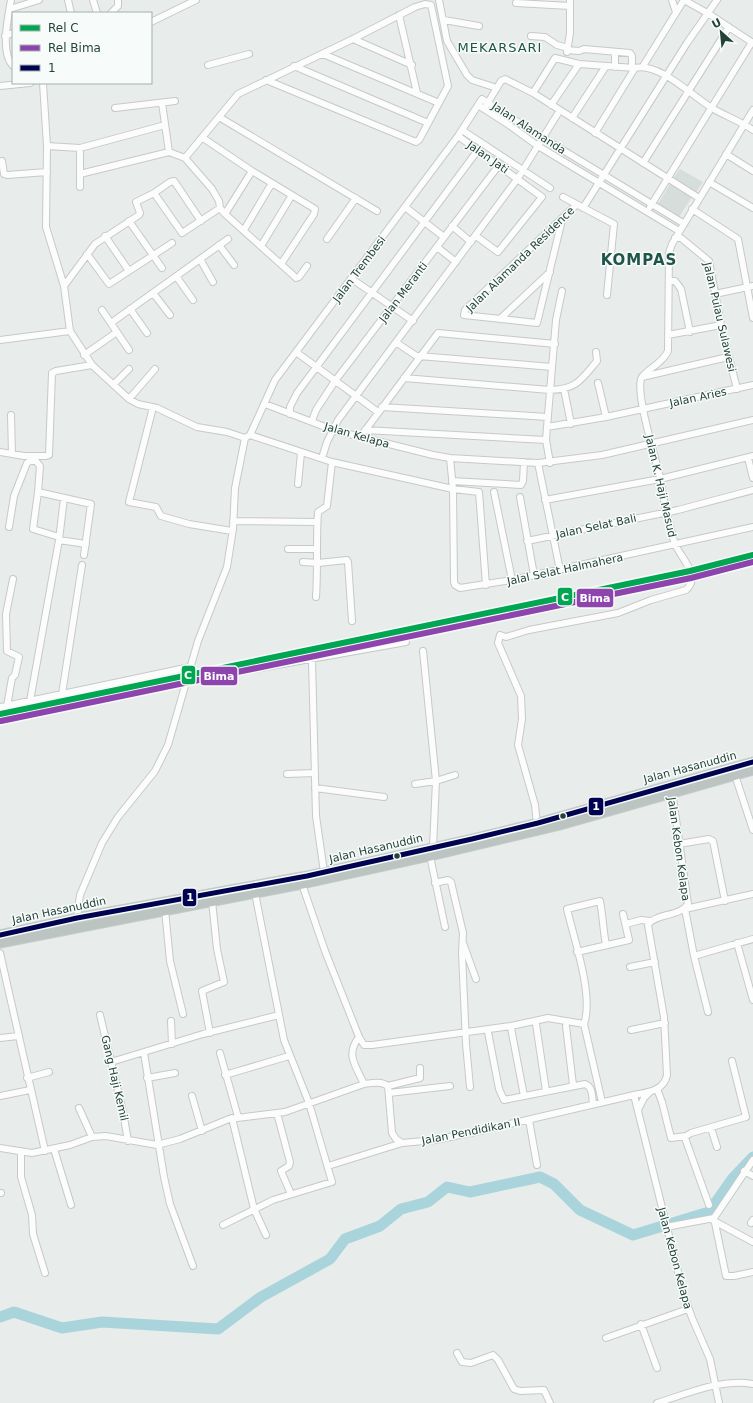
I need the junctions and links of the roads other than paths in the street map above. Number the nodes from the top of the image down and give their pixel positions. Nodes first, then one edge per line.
1 (12, 0) edge
2 (39, 0) edge
3 (68, 0) edge
4 (93, 0) edge
5 (118, 0) edge
6 (178, 0) edge
7 (196, 0) edge
8 (420, 0) edge
9 (439, 0) edge
10 (672, 0) edge
11 (684, 0) edge
12 (717, 0) edge
13 (516, 3) dead end
14 (570, 3) edge
15 (181, 6) junction
16 (415, 7) junction
17 (10, 9) junction
18 (72, 12) edge
19 (97, 12) edge
20 (112, 12) edge
21 (676, 12) junction
22 (709, 14) junction
23 (399, 15) junction
24 (444, 20) junction
25 (152, 21) edge
26 (479, 26) dead end
27 (729, 27) junction
28 (12, 33) edge
29 (4, 36) junction
30 (531, 36) dead end
31 (353, 40) junction
32 (753, 42) edge
33 (568, 49) junction
34 (615, 52) junction
35 (249, 54) dead end
36 (323, 54) junction
37 (566, 60) junction
38 (12, 64) edge
39 (579, 64) junction
40 (208, 65) dead end
41 (412, 65) junction
42 (294, 66) junction
43 (606, 66) junction
44 (643, 66) junction
45 (615, 67) junction
46 (634, 68) junction
47 (666, 76) junction
48 (266, 80) junction
49 (20, 84) edge
50 (43, 84) edge
51 (0, 86) edge
52 (497, 88) junction
53 (688, 91) junction
54 (417, 93) junction
55 (533, 93) junction
56 (175, 101) dead end
57 (488, 102) junction
58 (162, 103) junction
59 (439, 103) junction
60 (551, 105) junction
61 (481, 107) junction
62 (115, 108) dead end
63 (712, 108) junction
64 (560, 110) junction
65 (753, 110) edge
66 (219, 117) junction
67 (514, 118) junction
68 (572, 118) junction
69 (428, 123) junction
70 (509, 124) junction
71 (744, 124) junction
72 (165, 125) junction
73 (462, 130) junction
74 (753, 130) edge
75 (595, 133) junction
76 (458, 136) junction
77 (203, 138) junction
78 (543, 138) junction
79 (47, 146) junction
80 (538, 146) junction
81 (80, 148) junction
82 (620, 149) junction
83 (478, 150) junction
84 (169, 152) junction
85 (726, 154) junction
86 (184, 158) junction
87 (2, 161) dead end
88 (643, 163) junction
89 (499, 165) junction
90 (252, 171) junction
91 (522, 171) junction
92 (753, 171) edge
93 (47, 172) junction
94 (80, 174) junction
95 (604, 175) junction
96 (518, 178) junction
97 (668, 179) junction
98 (599, 182) junction
99 (709, 182) junction
100 (272, 184) junction
101 (80, 187) dead end
102 (550, 188) dead end
103 (154, 193) junction
104 (292, 195) junction
105 (563, 197) dead end
106 (356, 198) junction
107 (699, 198) junction
108 (652, 204) junction
109 (576, 205) junction
110 (405, 207) junction
111 (220, 208) junction
112 (583, 208) junction
113 (753, 208) edge
114 (692, 209) junction
115 (377, 210) dead end
116 (647, 212) junction
117 (225, 214) junction
118 (562, 220) junction
119 (129, 221) junction
120 (201, 221) junction
121 (425, 221) junction
122 (683, 223) junction
123 (452, 226) junction
124 (244, 230) junction
125 (679, 230) junction
126 (105, 236) junction
127 (476, 236) junction
128 (444, 237) junction
129 (675, 238) junction
130 (228, 239) dead end
131 (327, 239) dead end
132 (471, 242) junction
133 (172, 243) dead end
134 (219, 245) junction
135 (261, 246) junction
136 (437, 247) junction
137 (87, 254) junction
138 (153, 255) junction
139 (200, 259) junction
140 (456, 262) junction
141 (281, 264) junction
142 (234, 265) dead end
143 (308, 266) dead end
144 (162, 268) dead end
145 (129, 271) junction
146 (550, 272) junction
147 (176, 276) junction
148 (352, 279) junction
149 (669, 281) junction
150 (213, 282) dead end
151 (64, 286) junction
152 (750, 287) edge
153 (562, 291) dead end
154 (153, 292) junction
155 (372, 293) junction
156 (715, 294) junction
157 (607, 295) dead end
158 (193, 300) dead end
159 (392, 307) junction
160 (130, 309) junction
161 (102, 310) dead end
162 (170, 316) dead end
163 (753, 318) edge
164 (500, 319) junction
165 (413, 321) junction
166 (111, 323) junction
167 (721, 325) junction
168 (70, 331) junction
169 (117, 332) junction
170 (690, 332) junction
171 (147, 333) dead end
172 (668, 335) junction
173 (0, 340) edge
174 (397, 343) junction
175 (555, 344) junction
176 (129, 350) dead end
177 (296, 352) junction
178 (596, 352) dead end
179 (84, 355) junction
180 (419, 357) junction
181 (728, 357) junction
182 (92, 365) junction
183 (317, 367) junction
184 (552, 367) junction
185 (129, 369) dead end
186 (155, 369) dead end
187 (642, 377) junction
188 (404, 378) junction
189 (335, 381) junction
190 (598, 383) dead end
191 (114, 384) junction
192 (753, 385) edge
193 (737, 389) junction
194 (550, 390) junction
195 (564, 390) junction
196 (357, 397) junction
197 (129, 399) junction
198 (265, 404) junction
199 (153, 407) junction
200 (382, 407) junction
201 (644, 409) junction
202 (378, 412) junction
203 (290, 414) junction
204 (11, 415) dead end
205 (548, 417) junction
206 (606, 417) junction
207 (753, 420) edge
208 (312, 421) junction
209 (571, 424) junction
210 (547, 427) dead end
211 (333, 430) junction
212 (365, 430) junction
213 (361, 436) junction
214 (248, 437) junction
215 (546, 440) junction
216 (652, 444) junction
217 (0, 452) edge
218 (301, 453) junction
219 (12, 454) junction
220 (750, 457) edge
221 (322, 458) junction
222 (450, 458) junction
223 (332, 462) junction
224 (524, 462) junction
225 (538, 463) junction
226 (550, 463) junction
227 (660, 478) junction
228 (753, 478) edge
229 (452, 481) junction
230 (298, 484) dead end
231 (453, 489) junction
232 (753, 490) edge
233 (38, 492) junction
234 (494, 492) dead end
235 (520, 497) dead end
236 (64, 498) junction
237 (545, 500) junction
238 (666, 512) junction
239 (233, 520) junction
240 (318, 522) junction
241 (753, 526) edge
242 (9, 527) dead end
243 (232, 532) junction
244 (553, 535) junction
245 (59, 538) junction
246 (527, 541) junction
247 (86, 544) junction
248 (676, 545) junction
249 (288, 549) dead end
250 (317, 549) junction
251 (84, 555) dead end
252 (303, 562) dead end
253 (318, 563) junction
254 (82, 565) dead end
255 (560, 570) junction
256 (534, 576) junction
257 (13, 579) dead end
258 (512, 580) junction
259 (486, 586) junction
260 (316, 597) dead end
261 (352, 621) dead end
262 (406, 642) dead end
263 (423, 651) dead end
264 (312, 660) junction
265 (190, 668) junction
266 (187, 681) junction
267 (62, 694) junction
268 (30, 701) junction
269 (3, 706) edge
270 (753, 762) edge
271 (753, 770) edge
272 (315, 773) junction
273 (287, 774) dead end
274 (455, 774) dead end
275 (735, 775) junction
276 (436, 781) junction
277 (416, 784) dead end
278 (315, 788) junction
279 (671, 789) junction
280 (384, 797) dead end
281 (537, 827) junction
282 (753, 830) edge
283 (679, 844) junction
284 (432, 851) junction
285 (324, 872) junction
286 (435, 883) junction
287 (302, 884) junction
288 (256, 893) junction
289 (753, 894) edge
290 (212, 901) junction
291 (725, 901) junction
292 (685, 909) junction
293 (165, 910) junction
294 (623, 914) dead end
295 (77, 918) junction
296 (650, 921) junction
297 (626, 924) junction
298 (445, 927) dead end
299 (0, 935) edge
300 (753, 939) edge
301 (0, 943) edge
302 (463, 943) junction
303 (737, 943) junction
304 (606, 945) junction
305 (577, 952) junction
306 (0, 953) edge
307 (694, 956) junction
308 (655, 962) junction
309 (630, 967) dead end
310 (3, 978) edge
311 (476, 979) dead end
312 (753, 1000) edge
313 (708, 1012) dead end
314 (183, 1014) dead end
315 (100, 1015) dead end
316 (279, 1015) junction
317 (171, 1021) dead end
318 (665, 1023) junction
319 (536, 1024) dead end
320 (584, 1024) junction
321 (566, 1026) dead end
322 (511, 1028) dead end
323 (631, 1030) dead end
324 (466, 1032) junction
325 (488, 1032) dead end
326 (210, 1033) junction
327 (18, 1036) junction
328 (359, 1037) junction
329 (0, 1038) edge
330 (172, 1044) junction
331 (144, 1053) junction
332 (220, 1053) dead end
333 (289, 1056) junction
334 (111, 1062) junction
335 (732, 1062) dead end
336 (420, 1068) dead end
337 (49, 1072) dead end
338 (175, 1073) dead end
339 (225, 1075) junction
340 (27, 1078) junction
341 (147, 1078) junction
342 (420, 1078) junction
343 (364, 1084) junction
344 (573, 1085) junction
345 (388, 1086) junction
346 (450, 1086) dead end
347 (470, 1087) dead end
348 (657, 1089) junction
349 (30, 1090) junction
350 (422, 1090) junction
351 (546, 1091) junction
352 (650, 1092) junction
353 (390, 1093) junction
354 (634, 1095) junction
355 (0, 1096) edge
356 (192, 1096) dead end
357 (524, 1096) junction
358 (602, 1102) junction
359 (309, 1103) junction
360 (593, 1104) junction
361 (79, 1108) dead end
362 (638, 1110) junction
363 (277, 1113) junction
364 (238, 1117) junction
365 (232, 1118) junction
366 (529, 1120) junction
367 (711, 1128) junction
368 (202, 1131) junction
369 (686, 1136) junction
370 (92, 1137) junction
371 (128, 1141) junction
372 (402, 1143) junction
373 (157, 1145) junction
374 (717, 1147) dead end
375 (0, 1148) edge
376 (54, 1149) junction
377 (45, 1151) junction
378 (21, 1152) junction
379 (753, 1160) edge
380 (537, 1165) dead end
381 (328, 1166) junction
382 (744, 1171) junction
383 (753, 1176) edge
384 (291, 1194) junction
385 (71, 1204) dead end
386 (709, 1205) dead end
387 (254, 1209) junction
388 (714, 1219) junction
389 (223, 1225) dead end
390 (666, 1227) junction
391 (266, 1235) dead end
392 (753, 1242) edge
393 (193, 1266) dead end
394 (753, 1272) edge
395 (45, 1273) dead end
396 (688, 1309) junction
397 (642, 1324) junction
398 (606, 1338) dead end
399 (458, 1353) dead end
400 (657, 1368) dead end
401 (753, 1384) edge
402 (716, 1385) junction
403 (550, 1403) edge
404 (657, 1403) edge
405 (719, 1403) edge

1 - 17 street
2 - 17 street
3 - 18 street
4 - 19 street
5 - 20 street
6 - 15 street
7 - 15 street
8 - 16 street
9 - 24 street
10 - 21 street
11 - 21 street
11 - 22 street
12 - 22 street
13 - 14 street
14 - 33 street
15 - 25 street
16 - 23 street
16 - 59 street
17 - 29 street
21 - 44 street
22 - 27 street
22 - 47 street
23 - 31 street
23 - 41 street
24 - 26 street
24 - 52 street
27 - 32 street
27 - 53 street
28 - 29 street
29 - 38 street
30 - 33 street
31 - 36 street
31 - 41 street
32 - 63 street
33 - 34 street
33 - 37 street
34 - 45 street
34 - 46 street
35 - 40 street
36 - 42 street
36 - 54 street
37 - 39 street
37 - 55 street
39 - 43 street
39 - 60 street
41 - 54 street
42 - 48 street
42 - 69 street
43 - 45 street
43 - 68 street
44 - 46 street
44 - 47 street
45 - 46 street
46 - 75 street
47 - 53 street
47 - 82 street
48 - 66 street
48 - 69 street
49 - 51 street
50 - 79 street
52 - 55 street
52 - 57 street, Jalan Trembesi
53 - 63 street
53 - 88 street
54 - 59 street
55 - 60 street
56 - 58 street
57 - 61 street, Jalan Trembesi
57 - 67 street, Jalan Alamanda
58 - 62 street
58 - 72 street
59 - 69 street
60 - 64 street
61 - 70 street, Jalan Alamanda
61 - 73 street, Jalan Trembesi
63 - 71 street
63 - 97 street
64 - 68 street
64 - 78 street
65 - 71 street
66 - 77 street
66 - 106 street
67 - 70 street
67 - 78 street, Jalan Alamanda
68 - 75 street
70 - 80 street, Jalan Alamanda
71 - 74 street
71 - 85 street
72 - 81 street
72 - 84 street
73 - 76 street, Jalan Trembesi
73 - 91 street, Jalan Jati
75 - 82 street
76 - 83 street, Jalan Jati
76 - 110 street, Jalan Trembesi
77 - 86 street
77 - 90 street
78 - 80 street
78 - 95 street, Jalan Alamanda
79 - 81 street
79 - 93 street
80 - 91 street
80 - 98 street, Jalan Alamanda
81 - 94 street
82 - 88 street
82 - 95 street
83 - 89 street, Jalan Jati
83 - 121 street
84 - 86 street
84 - 94 street
85 - 92 street
85 - 99 street
86 - 111 street
87 - 93 street
88 - 97 street
89 - 96 street, Jalan Jati
89 - 123 street, Jalan Meranti
90 - 100 street
90 - 117 street
91 - 96 street
91 - 102 street, Jalan Jati
93 - 151 street
94 - 101 street
95 - 98 street
95 - 108 street, Jalan Alamanda
96 - 127 street
96 - 127 street, Jalan Jati
97 - 107 street
97 - 108 street
98 - 112 street
98 - 116 street, Jalan Alamanda
99 - 107 street
99 - 113 street
100 - 104 street
100 - 124 street
103 - 119 street
103 - 120 street
103 - 120 street
104 - 135 street
104 - 141 street
105 - 109 street
106 - 115 street
106 - 131 street
107 - 114 street
108 - 116 street
108 - 122 street, Jalan Alamanda
109 - 112 street
109 - 118 street, Jalan Alamanda Residence
110 - 121 street
110 - 148 street, Jalan Trembesi
111 - 117 street
111 - 120 street
112 - 157 street
114 - 122 street
114 - 152 street
116 - 125 street, Jalan Alamanda
117 - 124 street
118 - 146 street
118 - 164 street, Jalan Alamanda Residence
119 - 126 street
119 - 138 street
121 - 128 street
121 - 155 street
122 - 125 street
123 - 128 street, Jalan Meranti
123 - 132 street
124 - 135 street
125 - 129 street
126 - 137 street
126 - 145 street
127 - 132 street
128 - 136 street, Jalan Meranti
129 - 149 street
129 - 156 street, Jalan Pulau Sulawesi
130 - 134 street
132 - 140 street
133 - 138 street
134 - 139 street
134 - 142 street
135 - 141 street
136 - 140 street
136 - 159 street, Jalan Meranti
137 - 145 street
137 - 151 street
138 - 144 street
138 - 145 street
139 - 147 street
139 - 150 street
140 - 165 street
141 - 143 street
146 - 164 street
146 - 164 street
147 - 154 street
147 - 158 street
148 - 155 street
148 - 177 street, Jalan Trembesi
149 - 170 street
149 - 172 street
151 - 168 street
152 - 156 street
152 - 163 street
153 - 175 street
154 - 160 street
154 - 162 street
155 - 159 street
155 - 183 street
156 - 167 street, Jalan Pulau Sulawesi
159 - 165 street
159 - 189 street, Jalan Meranti
160 - 166 street
160 - 171 street
161 - 166 street
165 - 174 street
166 - 169 street
167 - 170 street
167 - 181 street, Jalan Pulau Sulawesi
168 - 173 street
168 - 179 street
169 - 176 street
169 - 179 street
170 - 172 street
172 - 187 street
174 - 180 street
174 - 196 street
175 - 180 street
175 - 184 street
177 - 183 street
177 - 198 street, Jalan Trembesi
178 - 195 street
179 - 182 street
180 - 184 street
180 - 188 street
181 - 187 street
181 - 193 street, Jalan Pulau Sulawesi
182 - 191 street
182 - 219 street
183 - 189 street
183 - 203 street
184 - 194 street
185 - 191 street
186 - 197 street
187 - 201 street, Jalan K. Haji Masud
188 - 194 street
188 - 200 street
189 - 196 street
189 - 208 street, Jalan Meranti
190 - 206 street
191 - 197 street
192 - 193 street, Jalan Aries
193 - 201 street, Jalan Aries
194 - 195 street
194 - 205 street
195 - 209 street
196 - 202 street
196 - 211 street
197 - 199 street
198 - 203 street, Jalan Kelapa
198 - 214 street, Jalan Trembesi
199 - 214 street
199 - 243 street
200 - 202 street
200 - 205 street
201 - 206 street, Jalan Aries
201 - 216 street, Jalan K. Haji Masud
202 - 212 street
203 - 208 street, Jalan Kelapa
204 - 219 street
205 - 215 street
206 - 209 street, Jalan Aries
207 - 216 street, Jalan Kelapa
208 - 211 street, Jalan Kelapa
209 - 210 street, Jalan Aries
211 - 213 street, Jalan Kelapa
211 - 221 street
212 - 213 street
212 - 215 street
213 - 222 street, Jalan Kelapa
214 - 218 street
214 - 239 street, Jalan Trembesi
215 - 226 street
216 - 226 street, Jalan Kelapa
216 - 227 street, Jalan K. Haji Masud
217 - 219 street
218 - 221 street
218 - 230 street
220 - 227 street
220 - 228 street
221 - 223 street
222 - 224 street, Jalan Kelapa
222 - 229 street
223 - 231 street
223 - 240 street
224 - 225 street, Jalan Kelapa
224 - 229 street
225 - 226 street, Jalan Kelapa
225 - 237 street
227 - 237 street
227 - 238 street, Jalan K. Haji Masud
229 - 231 street
231 - 259 street
231 - 259 street, Jalal Selat Halmahera
232 - 238 street, Jalan Selat Bali
233 - 236 street
233 - 242 street
233 - 245 street
234 - 258 street
235 - 246 street
236 - 245 street
236 - 247 street
237 - 244 street
238 - 244 street, Jalan Selat Bali
238 - 248 street, Jalan K. Haji Masud
239 - 240 street
239 - 243 street, Jalan Trembesi
240 - 250 street
241 - 248 street, Jalal Selat Halmahera
243 - 265 street, Jalan Trembesi
244 - 246 street, Jalan Selat Bali
244 - 255 street
245 - 247 street
245 - 268 street
246 - 256 street
247 - 251 street
248 - 255 street, Jalal Selat Halmahera
248 - 281 street, Jalan K. Haji Masud
249 - 250 street
250 - 253 street
252 - 253 street
253 - 260 street
253 - 261 street
254 - 267 street
255 - 256 street, Jalal Selat Halmahera
256 - 258 street, Jalal Selat Halmahera
257 - 269 street
258 - 259 street, Jalal Selat Halmahera
262 - 264 street
263 - 276 street
264 - 266 street
264 - 272 street
265 - 266 street, Jalan Trembesi
265 - 267 street
266 - 295 street, Jalan Trembesi
267 - 268 street
268 - 269 street
270 - 279 highway, Jalan Hasanuddin
271 - 275 highway, Jalan Hasanuddin
272 - 273 street
272 - 278 street
274 - 276 street
275 - 279 highway, Jalan Hasanuddin
275 - 282 street
276 - 277 street
276 - 284 street
278 - 280 street
278 - 285 street
279 - 281 highway, Jalan Hasanuddin
279 - 283 street, Jalan Kebon Kelapa
281 - 284 highway, Jalan Hasanuddin
283 - 291 street
283 - 292 street, Jalan Kebon Kelapa
284 - 285 highway, Jalan Hasanuddin
284 - 286 street
284 - 287 highway, Jalan Hasanuddin
285 - 295 highway, Jalan Hasanuddin
286 - 298 street
286 - 302 street
287 - 288 highway, Jalan Hasanuddin
287 - 328 street
288 - 290 highway, Jalan Hasanuddin
288 - 316 street
289 - 291 street
290 - 293 highway, Jalan Hasanuddin
290 - 326 street
291 - 292 street
292 - 296 street, Jalan Kebon Kelapa
292 - 307 street
293 - 301 highway, Jalan Hasanuddin
293 - 314 street
294 - 297 street
295 - 299 highway, Jalan Hasanuddin
296 - 297 street, Jalan Kebon Kelapa
296 - 308 street
297 - 304 street
300 - 303 street
302 - 311 street
302 - 324 street
303 - 307 street
303 - 312 street
304 - 305 street
304 - 305 street
305 - 320 street
306 - 310 street
307 - 313 street
308 - 309 street
308 - 318 street
310 - 327 street
315 - 334 street, Gang Haji Kemil
316 - 326 street
316 - 333 street
317 - 330 street
318 - 323 street
318 - 348 street
319 - 351 street
320 - 324 street
320 - 358 street
321 - 344 street
322 - 357 street
324 - 328 street
324 - 347 street
325 - 357 street
326 - 330 street
327 - 329 street
327 - 340 street
328 - 343 street
330 - 331 street
331 - 334 street
331 - 341 street
332 - 339 street
333 - 339 street
333 - 359 street
334 - 371 street, Gang Haji Kemil
335 - 367 street
336 - 342 street
337 - 340 street
338 - 341 street
339 - 364 street
340 - 349 street
341 - 373 street
342 - 345 street
342 - 350 street
343 - 345 street
343 - 359 street
344 - 351 street
344 - 360 street
345 - 353 street
346 - 350 street
348 - 352 street
348 - 369 street
349 - 355 street
349 - 377 street
350 - 353 street
351 - 357 street
352 - 354 street
352 - 362 street
353 - 372 street
354 - 358 street, Jalan Pendidikan II
354 - 362 street, Jalan Kebon Kelapa
356 - 368 street
358 - 360 street, Jalan Pendidikan II
359 - 363 street
359 - 381 street
360 - 366 street, Jalan Pendidikan II
361 - 370 street
362 - 390 street, Jalan Kebon Kelapa
363 - 364 street
363 - 384 street
364 - 365 street
365 - 368 street
365 - 387 street
366 - 372 street, Jalan Pendidikan II
366 - 380 street
367 - 369 street
367 - 374 street
368 - 373 street
369 - 386 street
370 - 371 street
370 - 376 street
371 - 373 street
372 - 381 street, Jalan Pendidikan II
373 - 393 street
375 - 378 street
376 - 377 street
376 - 385 street
377 - 378 street
378 - 395 street
379 - 382 street
381 - 384 street
382 - 383 street
382 - 388 street
384 - 387 street
387 - 389 street
387 - 391 street
388 - 390 street
388 - 392 street
388 - 394 street
390 - 396 street, Jalan Kebon Kelapa
396 - 397 street
396 - 402 street, Jalan Kebon Kelapa
397 - 398 street
397 - 400 street
399 - 403 street
401 - 402 street
402 - 404 street
402 - 405 street, Jalan Kebon Kelapa

